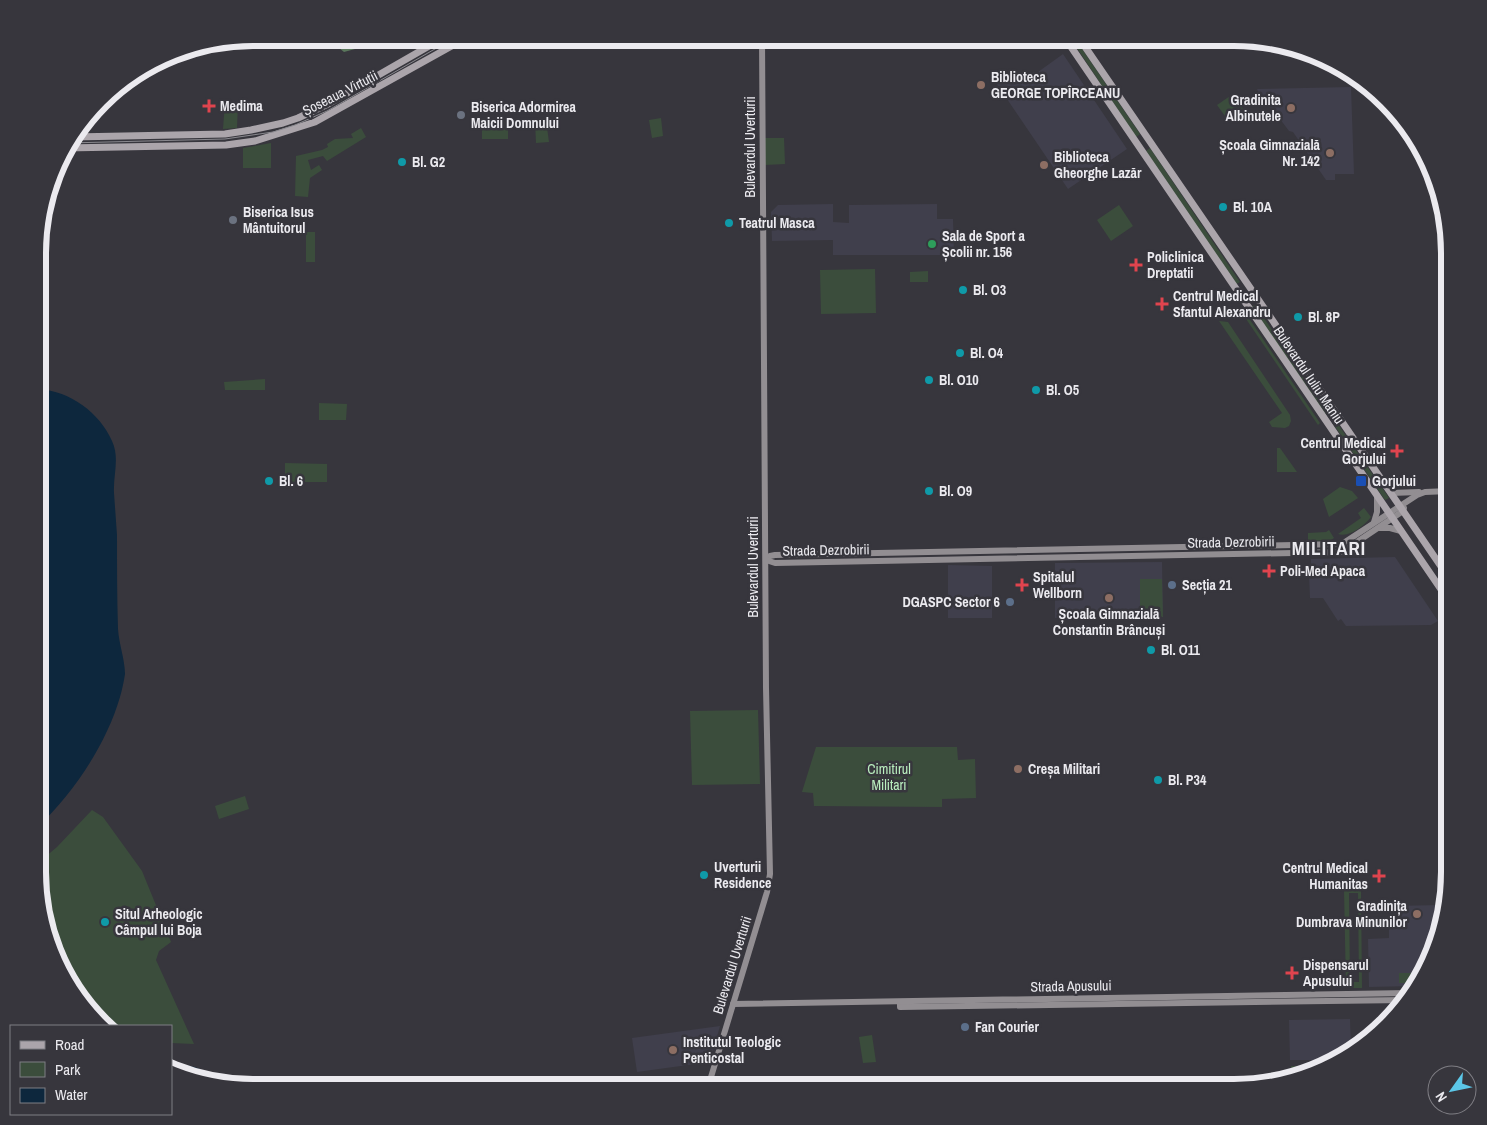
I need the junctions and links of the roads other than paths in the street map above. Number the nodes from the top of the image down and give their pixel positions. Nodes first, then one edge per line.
1 (429, 46) edge
2 (452, 46) edge
3 (762, 46) edge
4 (1070, 46) edge
5 (1084, 46) edge
6 (83, 136) edge
7 (75, 148) edge
8 (1441, 491) edge
9 (1425, 492) junction
10 (1391, 493) junction
11 (1377, 496) junction
12 (1401, 508) junction
13 (1390, 516) junction
14 (1375, 526) junction
15 (1401, 531) junction
16 (1092, 549) junction
17 (992, 551) junction
18 (1092, 557) junction
19 (992, 559) junction
20 (766, 560) junction
21 (1441, 566) edge
22 (1441, 589) edge
23 (1401, 994) edge
24 (1353, 997) junction
25 (1174, 1000) junction
26 (1397, 1000) edge
27 (944, 1001) junction
28 (733, 1004) junction
29 (900, 1005) junction
30 (951, 1007) junction
31 (710, 1079) edge

1 - 6 main road, Șoseaua Virtuții
2 - 7 main road, Șoseaua Virtuții
3 - 20 main road, Bulevardul Uverturii
4 - 11 main road, Bulevardul Iuliu Maniu
5 - 10 main road, Bulevardul Iuliu Maniu
8 - 9 main road
9 - 10 main road
9 - 12 main road
10 - 12 main road, Bulevardul Iuliu Maniu
11 - 13 main road, Bulevardul Iuliu Maniu
11 - 14 main road
12 - 13 main road, Strada Dezrobirii
12 - 21 main road, Bulevardul Iuliu Maniu
13 - 14 main road, Strada Dezrobirii
13 - 15 main road, Bulevardul Iuliu Maniu
14 - 15 main road
14 - 16 main road, Strada Dezrobirii
14 - 18 main road, Strada Dezrobirii
15 - 22 main road, Bulevardul Iuliu Maniu
16 - 17 main road, Strada Dezrobirii
16 - 18 main road
17 - 19 main road
17 - 20 main road, Strada Dezrobirii
18 - 19 main road, Strada Dezrobirii
19 - 20 main road, Strada Dezrobirii
20 - 28 main road, Bulevardul Uverturii
23 - 24 main road, Strada Apusului
24 - 25 main road, Strada Apusului
24 - 26 main road, Strada Apusului
25 - 27 main road, Strada Apusului
25 - 30 main road, Strada Apusului
27 - 29 main road, Strada Apusului
27 - 30 main road
28 - 29 main road, Strada Apusului
28 - 31 main road, Bulevardul Uverturii
29 - 30 main road, Strada Apusului

